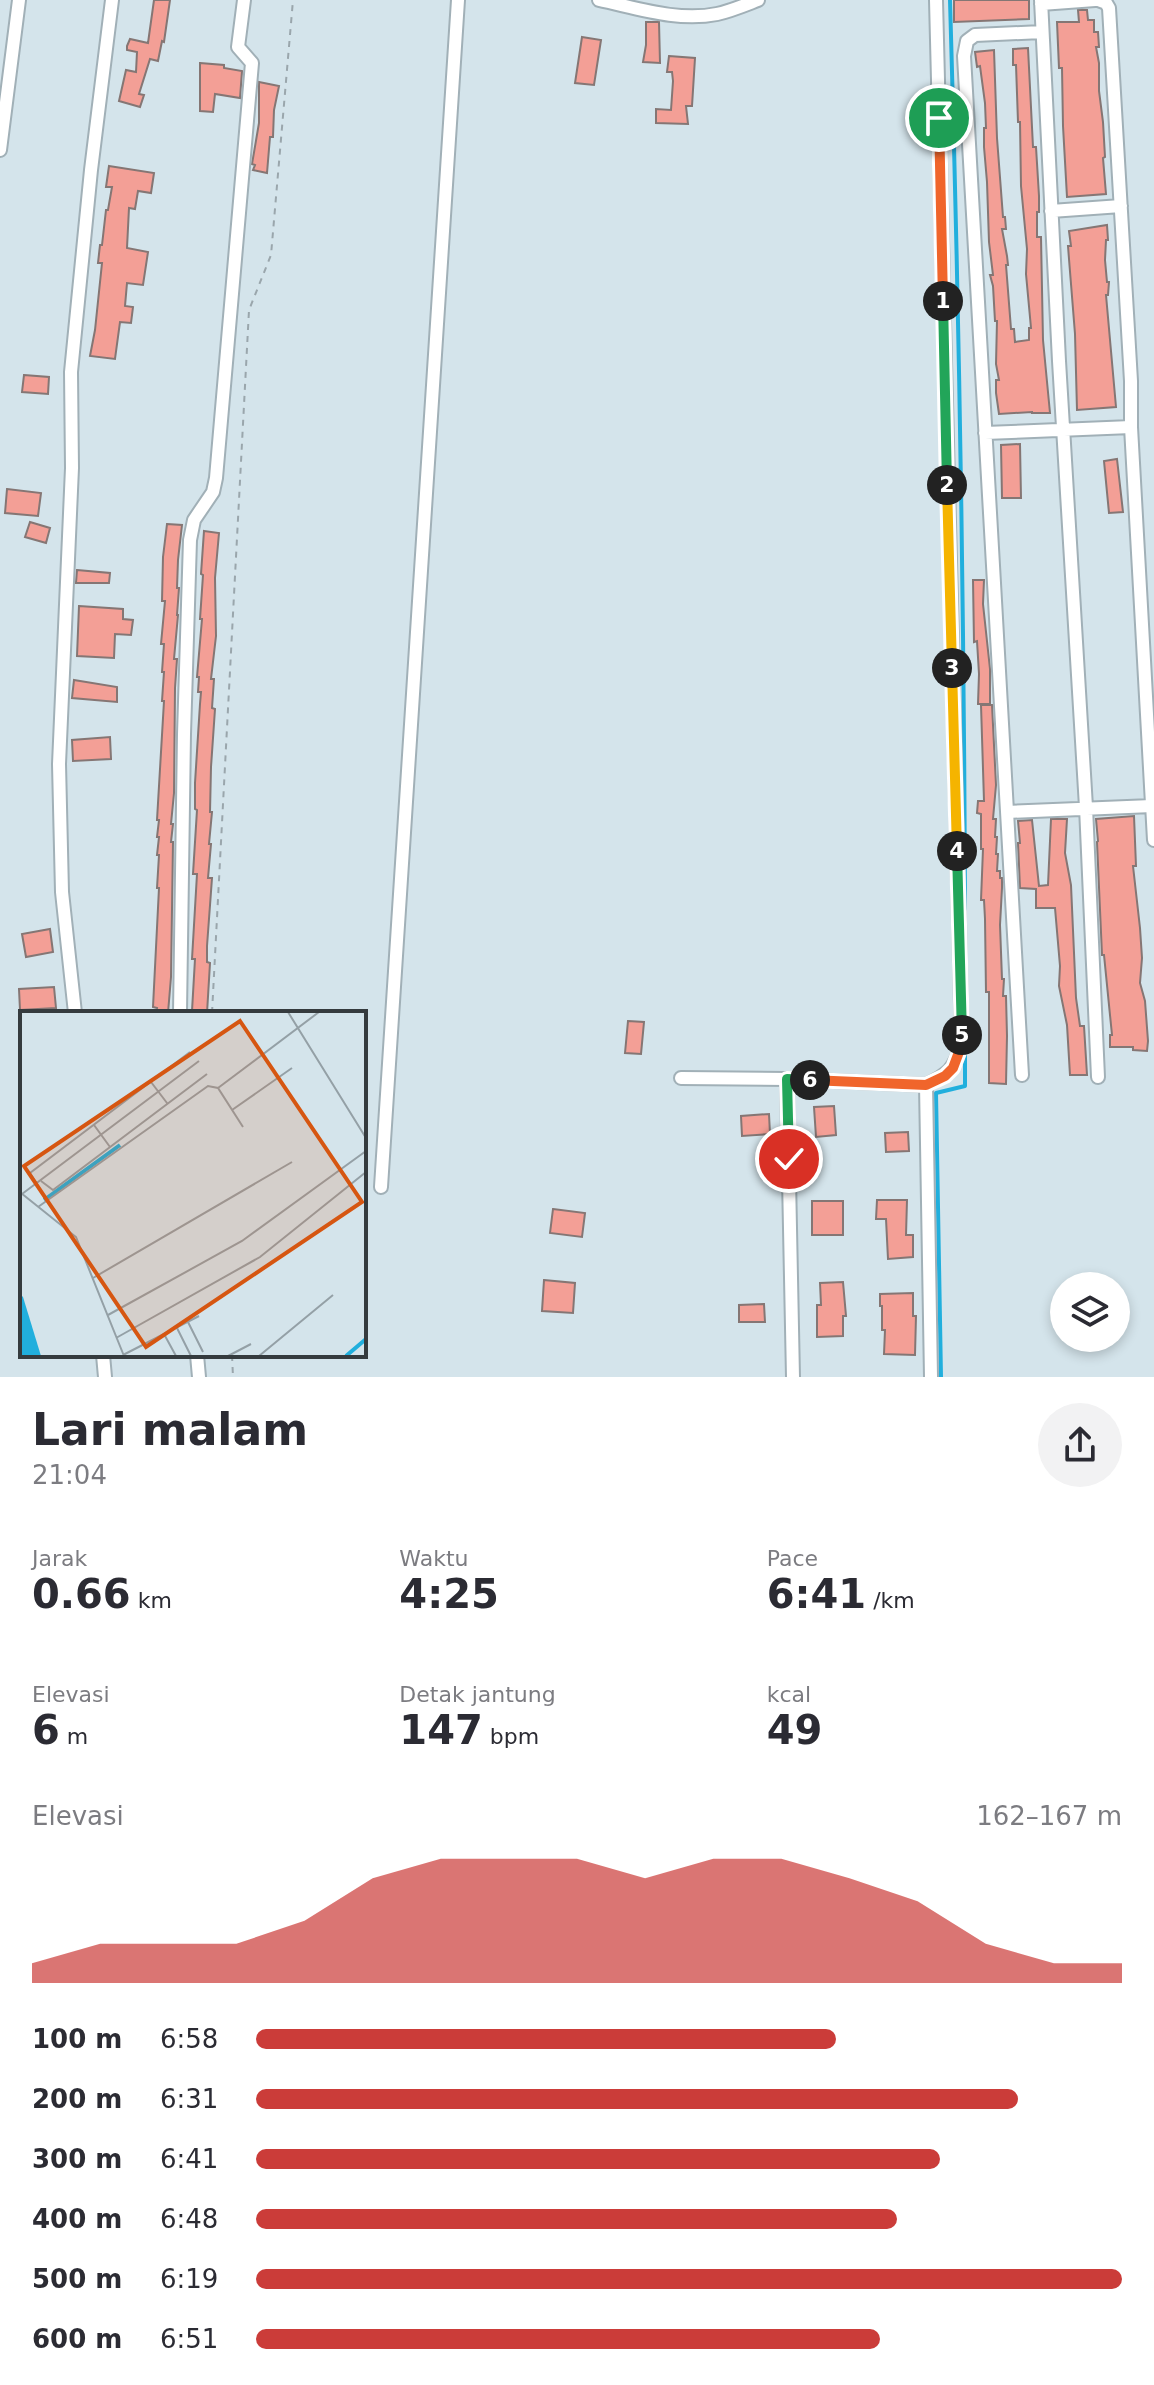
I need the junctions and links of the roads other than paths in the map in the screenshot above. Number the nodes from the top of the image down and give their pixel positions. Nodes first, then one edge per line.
1 (19, 0) edge
2 (112, 0) edge
3 (244, 0) edge
4 (458, 0) edge
5 (599, 0) edge
6 (758, 0) edge
7 (936, 0) edge
8 (1097, 0) edge
9 (1041, 2) edge
10 (1042, 32) junction
11 (6, 46) edge
12 (2, 118) edge
13 (0, 150) edge
14 (1121, 206) junction
15 (1051, 211) junction
16 (1131, 427) junction
17 (1063, 429) junction
18 (985, 433) junction
19 (1152, 806) junction
20 (1086, 807) junction
21 (1007, 812) junction
22 (1154, 840) edge
23 (75, 1011) edge
24 (180, 1011) edge
25 (1022, 1075) dead end
26 (1098, 1077) dead end
27 (681, 1078) dead end
28 (787, 1079) junction
29 (926, 1085) junction
30 (381, 1187) dead end
31 (103, 1357) edge
32 (197, 1357) edge
33 (105, 1377) edge
34 (199, 1377) edge
35 (793, 1377) edge
36 (931, 1377) edge

1 - 11 street
2 - 23 street
3 - 24 street
4 - 30 street
5 - 6 street
7 - 29 street
8 - 9 street
8 - 14 street
9 - 10 street
10 - 15 street
10 - 18 street
11 - 12 street
12 - 13 street
14 - 15 street
14 - 16 street
15 - 17 street
16 - 17 street
16 - 19 street
17 - 18 street
17 - 20 street
18 - 21 street
19 - 20 street
19 - 22 street
20 - 21 street
20 - 26 street
21 - 25 street
27 - 28 street
28 - 29 street
28 - 35 street
29 - 36 street
31 - 33 street
32 - 34 street

